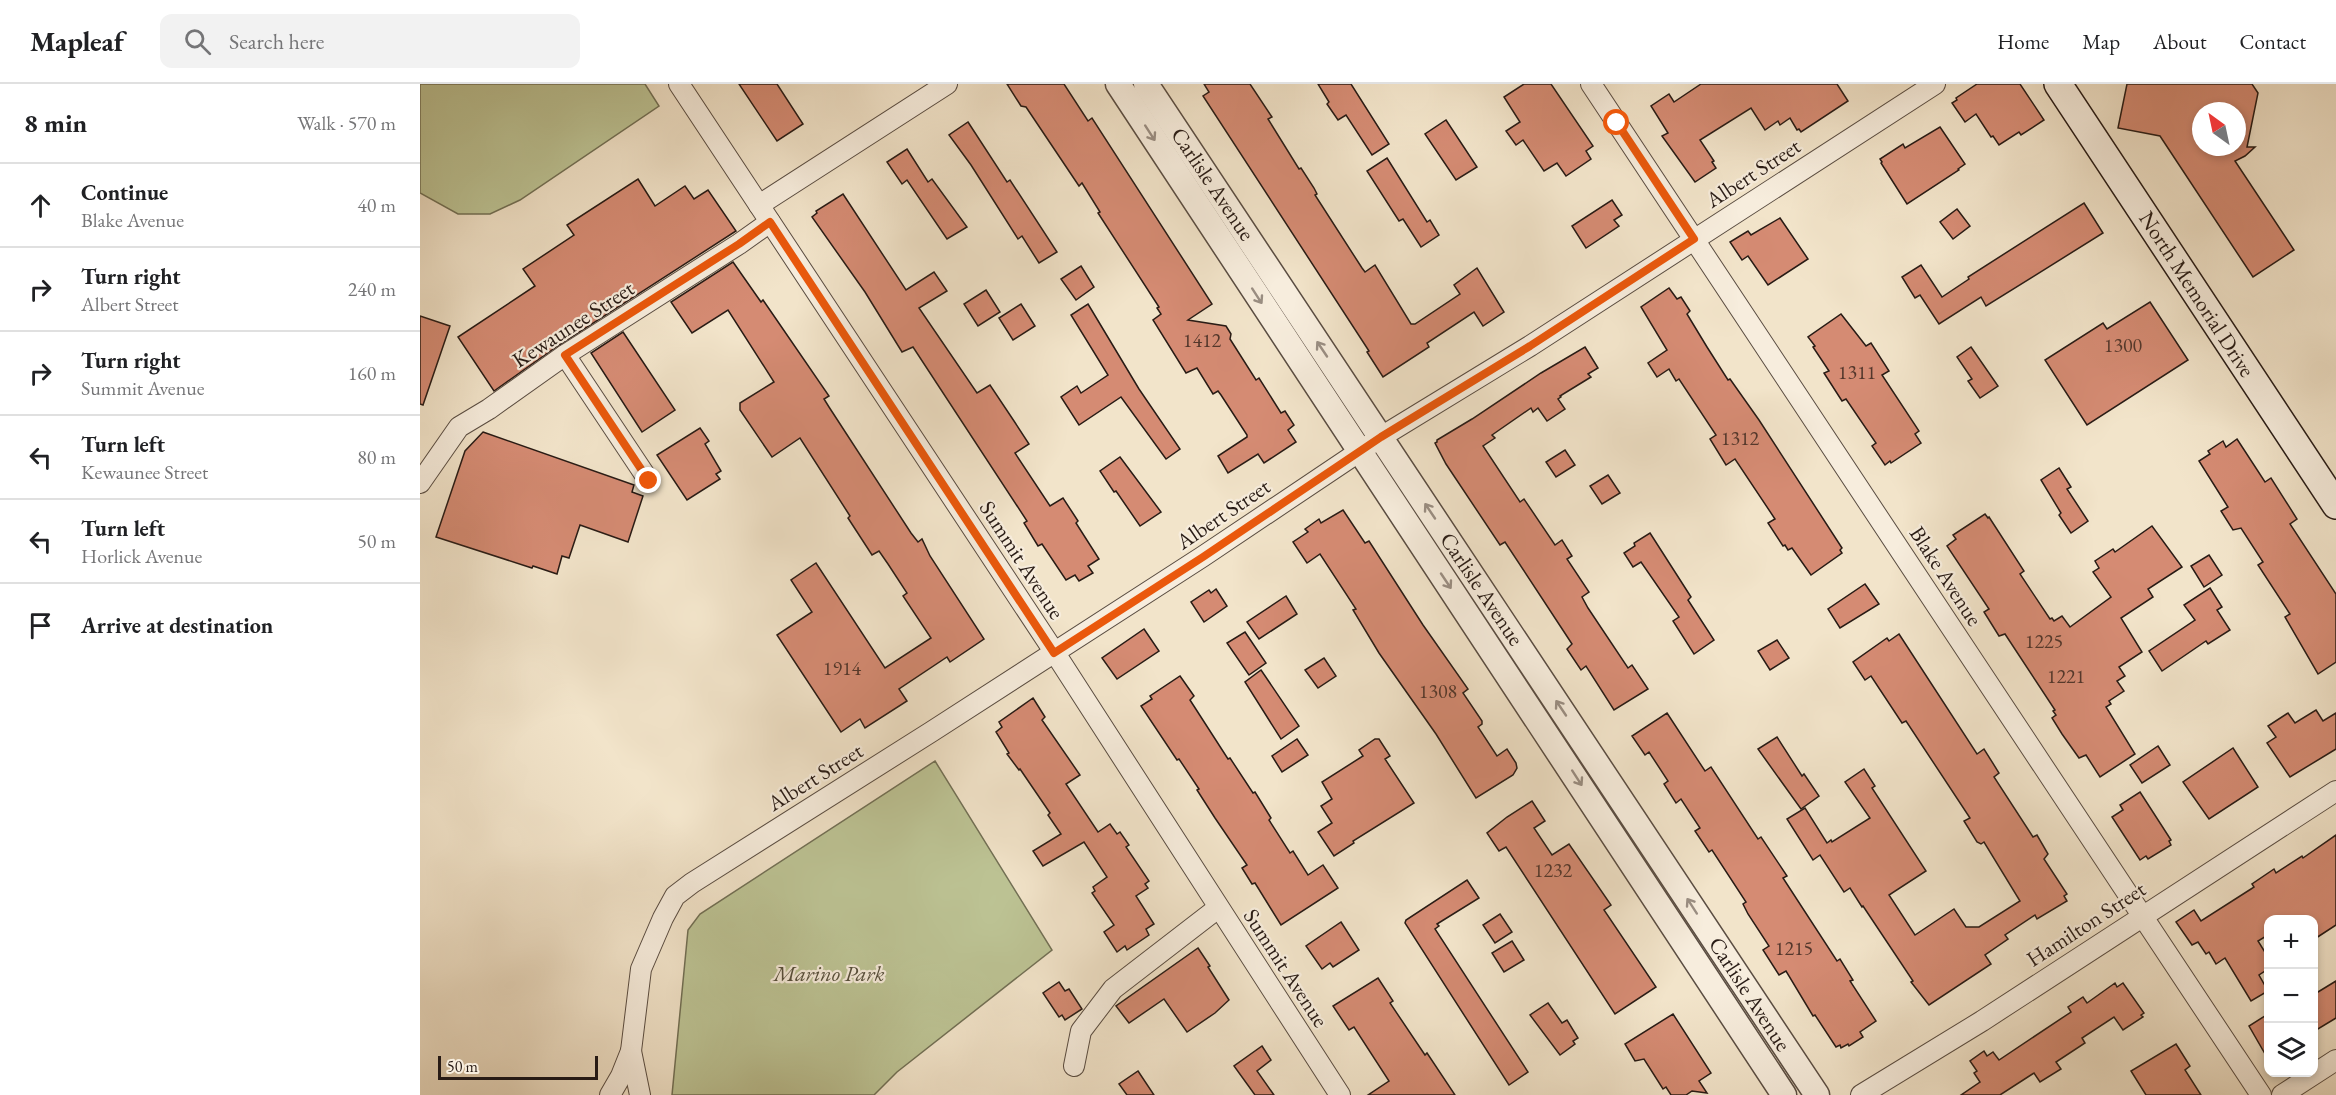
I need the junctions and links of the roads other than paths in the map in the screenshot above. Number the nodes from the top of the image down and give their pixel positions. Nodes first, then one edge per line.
1 (679, 84) edge
2 (947, 84) edge
3 (1118, 84) edge
4 (1146, 84) edge
5 (1591, 84) edge
6 (1935, 84) edge
7 (2058, 84) edge
8 (759, 205) junction
9 (770, 222) junction
10 (1694, 239) junction
11 (565, 355) junction
12 (1381, 437) junction
13 (1359, 452) junction
14 (649, 481) dead end
15 (420, 483) edge
16 (2336, 505) edge
17 (1054, 653) junction
18 (1579, 735) junction
19 (1558, 749) junction
20 (2336, 791) edge
21 (1218, 908) junction
22 (2143, 916) junction
23 (631, 1052) junction
24 (2336, 1060) edge
25 (1074, 1066) dead end
26 (610, 1095) edge
27 (640, 1095) edge
28 (1340, 1095) edge
29 (1784, 1095) edge
30 (1817, 1095) edge
31 (1861, 1095) edge
32 (2261, 1095) edge
33 (2282, 1095) edge

1 - 8 street, Summit Avenue
2 - 8 street
3 -> 13 street, Carlisle Avenue
12 -> 4 street, Carlisle Avenue
5 - 10 street, Blake Avenue
6 - 10 street, Albert Street
7 - 16 main road, North Memorial Drive
8 - 9 street, Summit Avenue
9 - 11 street, Kewaunee Street
9 - 17 street, Summit Avenue
10 - 12 street, Albert Street
10 - 22 street, Blake Avenue
11 - 14 street
11 - 15 street, Kewaunee Street
12 - 13 street, Albert Street
18 -> 12 street, Carlisle Avenue
13 - 17 street, Albert Street
13 -> 19 street, Carlisle Avenue
17 - 21 street, Summit Avenue
17 - 23 street, Albert Street
18 - 19 street
30 -> 18 street, Carlisle Avenue
19 -> 29 street, Carlisle Avenue
20 - 22 street, Hamilton Street
21 - 25 street
21 - 28 street, Summit Avenue
22 - 31 street, Hamilton Street
22 - 32 street, Blake Avenue
23 - 26 street, Albert Street
23 - 27 street, Albert Street
24 - 33 street

